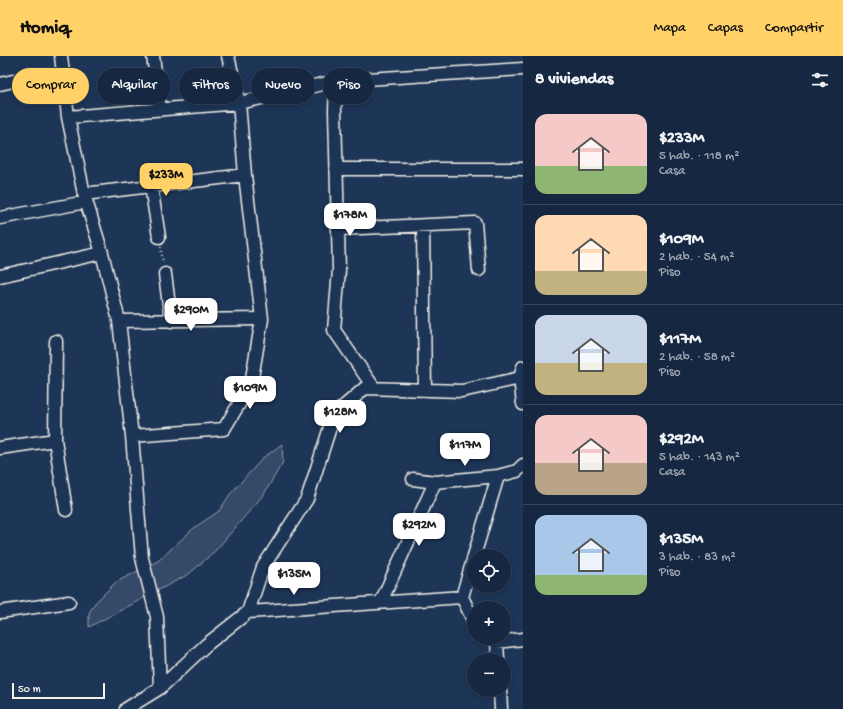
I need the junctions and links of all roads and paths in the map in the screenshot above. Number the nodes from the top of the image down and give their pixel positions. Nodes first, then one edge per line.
1 (61, 56) edge
2 (153, 56) edge
3 (228, 56) edge
4 (231, 68) edge
5 (523, 69) edge
6 (374, 79) edge
7 (12, 81) edge
8 (0, 84) edge
9 (323, 84) edge
10 (243, 103) edge
11 (239, 104) joint
12 (335, 104) edge
13 (160, 110) junction
14 (68, 117) junction
15 (336, 169) junction
16 (523, 170) edge
17 (244, 175) junction
18 (151, 186) junction
19 (85, 198) junction
20 (0, 218) edge
21 (423, 226) junction
22 (338, 230) junction
23 (159, 237) joint
24 (102, 253) junction
25 (479, 270) dead end
26 (165, 274) joint
27 (0, 276) edge
28 (262, 319) junction
29 (119, 321) junction
30 (171, 321) junction
31 (56, 341) dead end
32 (522, 373) edge
33 (374, 388) junction
34 (425, 390) junction
35 (523, 404) edge
36 (132, 436) junction
37 (55, 440) junction
38 (0, 448) edge
39 (523, 465) edge
40 (498, 476) junction
41 (413, 479) dead end
42 (435, 482) junction
43 (66, 510) dead end
44 (476, 549) edge
45 (467, 580) edge
46 (462, 597) junction
47 (69, 602) dead end
48 (381, 602) junction
49 (467, 607) edge
50 (0, 612) edge
51 (248, 612) junction
52 (511, 639) edge
53 (523, 639) edge
54 (160, 688) junction
55 (500, 697) edge
56 (126, 709) edge
57 (499, 709) edge

1 - 14 street
2 - 13 street
3 - 4 street
5 - 6 street
7 - 8 street
9 - 10 street
11 - 13 street
11 - 17 street
12 - 15 street
13 - 14 street
14 - 19 street
15 - 16 street
15 - 22 street
17 - 18 street
17 - 28 street
18 - 19 street
18 - 23 street
19 - 20 street
19 - 24 street
21 - 22 street
21 - 25 street
21 - 34 street
22 - 33 street
23 - 26 path
24 - 27 street
24 - 29 street
26 - 30 street
28 - 30 street
28 - 36 street
29 - 30 street
29 - 36 street
31 - 37 street
32 - 34 street
32 - 35 street
33 - 34 street
33 - 51 street
36 - 54 street
37 - 38 street
37 - 43 street
39 - 40 street
40 - 42 street
40 - 44 street
41 - 42 street
42 - 48 street
45 - 46 street
46 - 48 street
46 - 49 street
47 - 50 street
48 - 51 street
51 - 54 street
52 - 53 street
54 - 56 street
55 - 57 street

